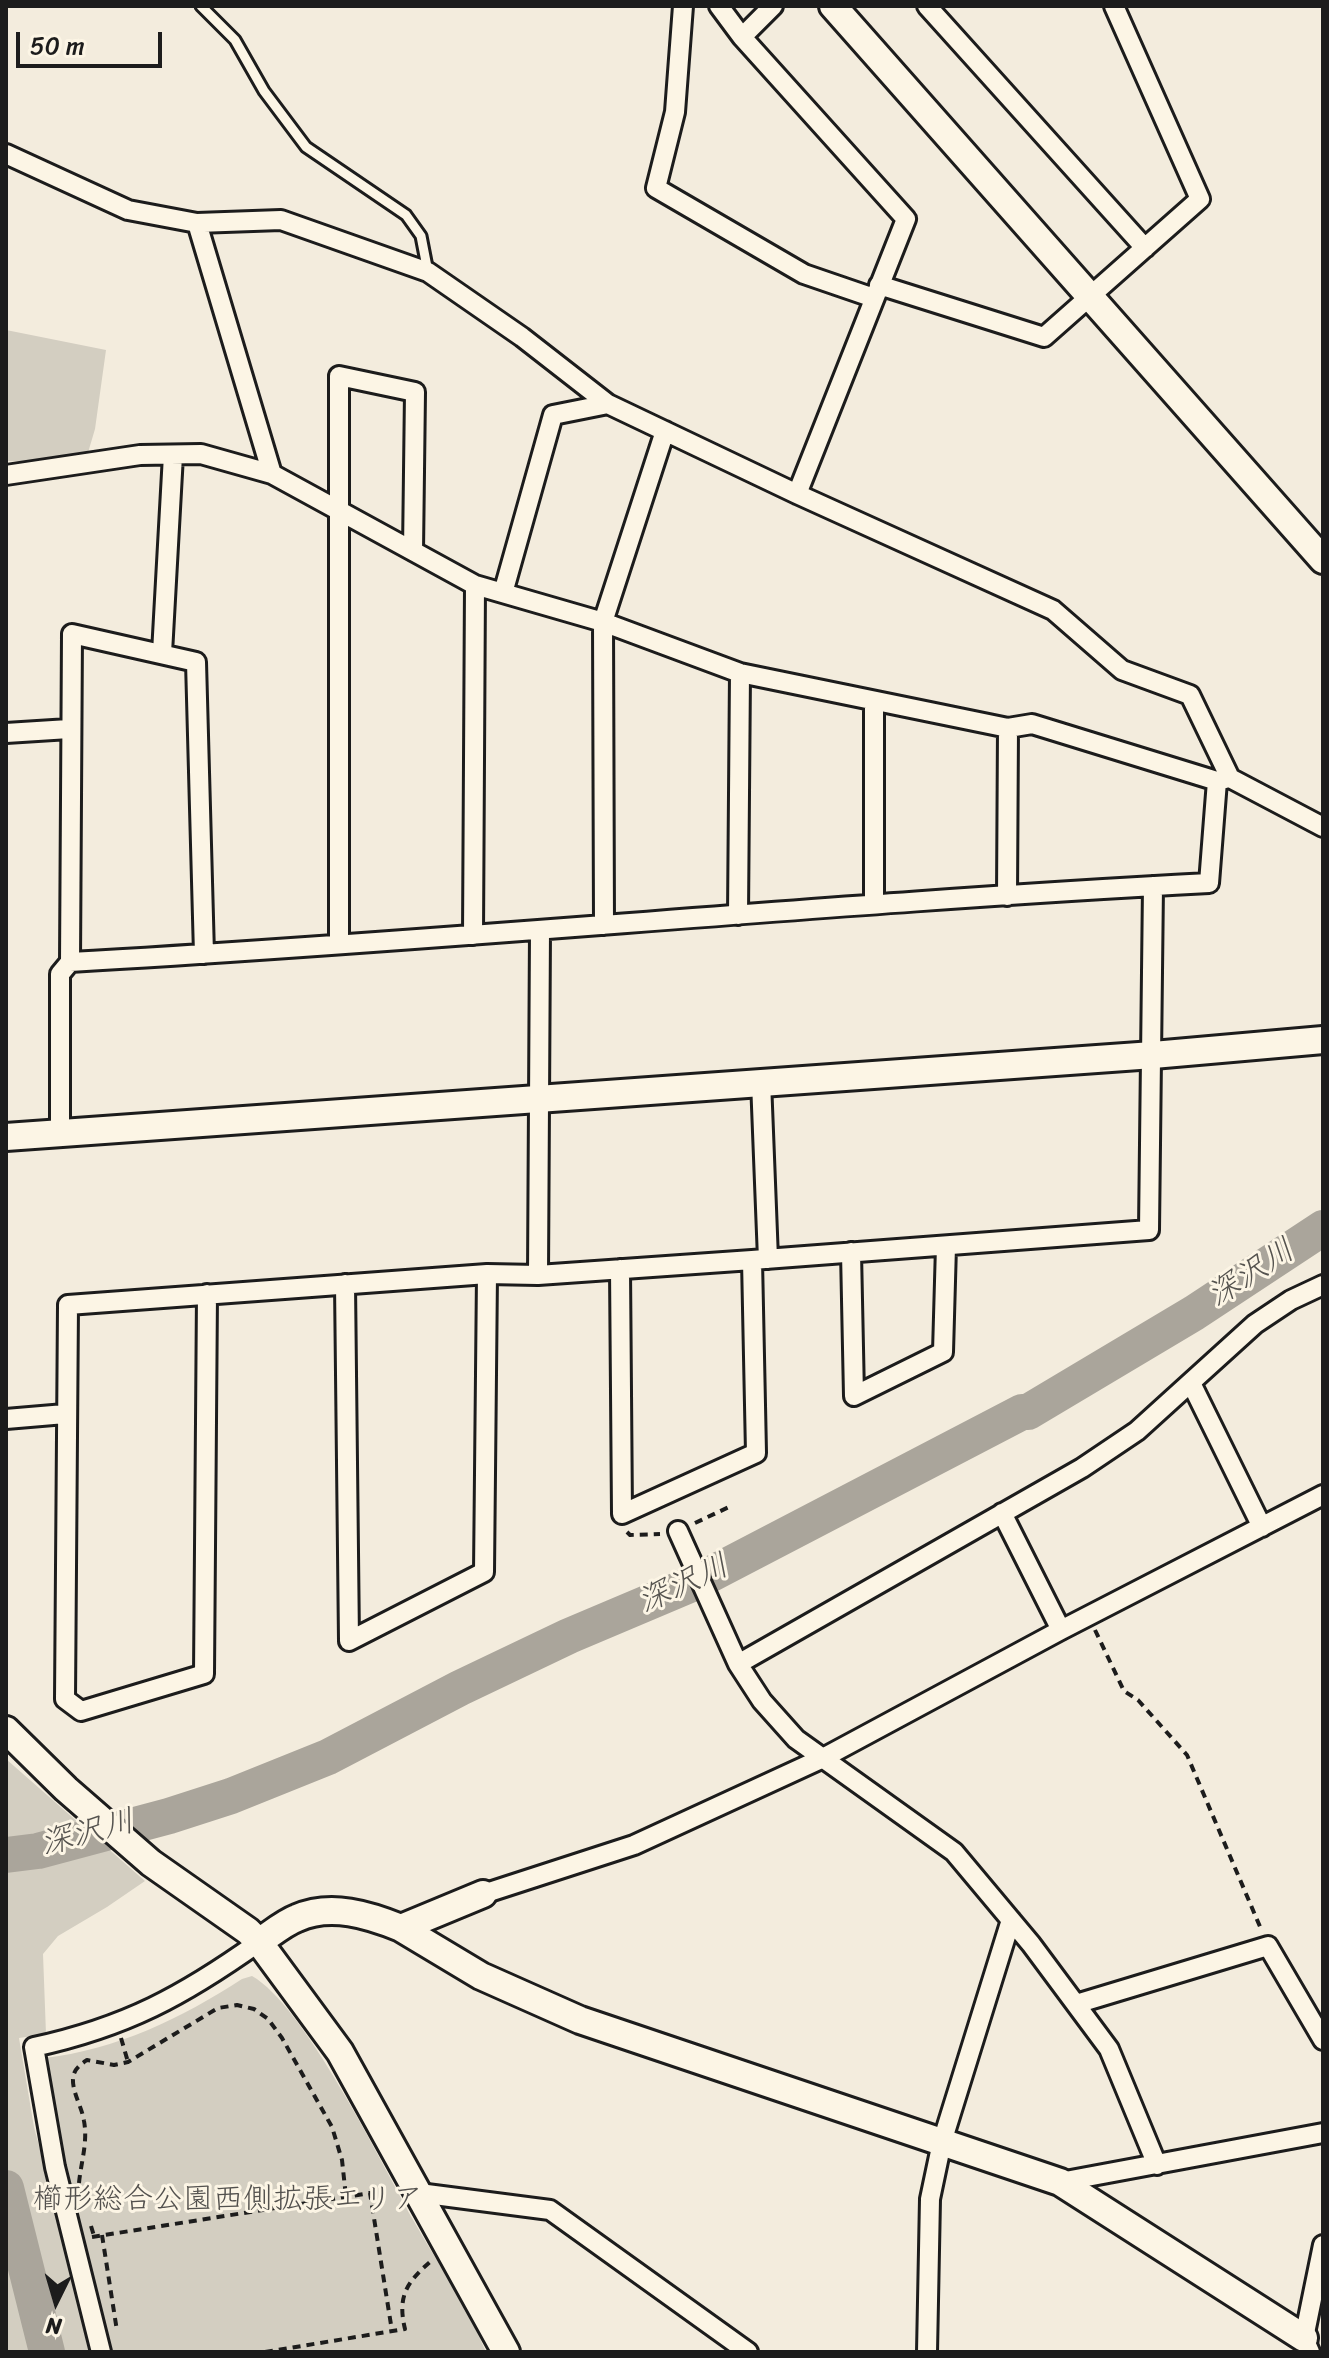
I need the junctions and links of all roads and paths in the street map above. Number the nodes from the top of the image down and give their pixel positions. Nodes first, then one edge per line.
1 (201, 6) edge
2 (683, 6) edge
3 (719, 6) edge
4 (773, 6) edge
5 (833, 6) edge
6 (927, 6) edge
7 (1114, 6) edge
8 (742, 37) junction
9 (6, 154) edge
10 (197, 223) junction
11 (1145, 248) junction
12 (428, 272) junction
13 (877, 292) junction
14 (1092, 297) junction
15 (608, 404) junction
16 (665, 431) junction
17 (173, 455) junction
18 (272, 474) junction
19 (6, 475) edge
20 (797, 494) junction
21 (338, 512) junction
22 (413, 551) junction
23 (1323, 560) edge
24 (475, 585) junction
25 (503, 593) junction
26 (603, 622) junction
27 (162, 653) junction
28 (740, 673) junction
29 (874, 701) junction
30 (1008, 728) junction
31 (69, 729) junction
32 (6, 733) edge
33 (1223, 779) junction
34 (1323, 827) edge
35 (1153, 886) junction
36 (1007, 896) junction
37 (874, 904) junction
38 (738, 915) junction
39 (604, 925) junction
40 (540, 931) junction
41 (473, 935) junction
42 (339, 944) junction
43 (204, 954) junction
44 (70, 962) junction
45 (1323, 1040) edge
46 (1153, 1055) junction
47 (761, 1081) junction
48 (537, 1098) junction
49 (60, 1134) junction
50 (6, 1137) edge
51 (946, 1246) junction
52 (851, 1252) junction
53 (760, 1259) junction
54 (620, 1269) junction
55 (487, 1274) junction
56 (538, 1275) junction
57 (345, 1284) junction
58 (1323, 1285) edge
59 (207, 1294) junction
60 (1191, 1383) junction
61 (65, 1414) junction
62 (6, 1419) edge
63 (1323, 1495) edge
64 (1002, 1513) junction
65 (1262, 1527) junction
66 (678, 1531) dead end
67 (1088, 1616) junction
68 (1061, 1630) junction
69 (738, 1664) junction
70 (6, 1730) edge
71 (823, 1758) junction
72 (483, 1894) joint
73 (1011, 1920) junction
74 (401, 1928) junction
75 (259, 1942) junction
76 (1268, 1946) junction
77 (1076, 2004) junction
78 (121, 2033) dead end
79 (1323, 2040) edge
80 (128, 2062) junction
81 (1323, 2133) edge
82 (942, 2142) junction
83 (1157, 2165) junction
84 (1060, 2182) junction
85 (419, 2193) junction
86 (80, 2196) dead end
87 (346, 2197) junction
88 (89, 2223) dead end
89 (102, 2235) junction
90 (94, 2236) junction
91 (73, 2240) junction
92 (1323, 2245) edge
93 (438, 2256) dead end
94 (392, 2331) junction
95 (118, 2337) dead end
96 (1307, 2345) edge
97 (101, 2352) edge
98 (265, 2352) edge
99 (506, 2352) edge
100 (748, 2352) edge
101 (927, 2352) edge

1 - 12 lane
2 - 13 street
3 - 8 street
4 - 8 street
5 - 14 street
6 - 11 street
7 - 11 street
8 - 13 street
9 - 10 street
10 - 12 street
10 - 18 street
11 - 14 street
12 - 15 street
13 - 14 street
13 - 20 street
14 - 23 street
15 - 16 street
15 - 25 street
16 - 20 street
16 - 26 street
17 - 18 street
17 - 19 street
17 - 27 street
18 - 21 street
20 - 33 street
21 - 22 street
21 - 22 street
21 - 42 street
22 - 24 street
24 - 25 street
24 - 41 street
25 - 26 street
26 - 28 street
26 - 39 street
27 - 31 street
27 - 43 street
28 - 29 street
28 - 38 street
29 - 30 street
29 - 37 street
30 - 33 street
30 - 36 street
31 - 32 street
31 - 44 street
33 - 34 street
33 - 35 street
35 - 36 street
35 - 46 street
36 - 37 street
37 - 38 street
38 - 39 street
39 - 40 street
40 - 41 street
40 - 48 street
41 - 42 street
42 - 43 street
43 - 44 street
44 - 49 street
45 - 46 street
46 - 47 street
46 - 51 street
47 - 48 street
47 - 53 street
48 - 49 street
48 - 56 street
49 - 50 street
51 - 52 street
51 - 52 street
52 - 53 street
53 - 54 street
53 - 54 street
54 - 56 street
55 - 56 street
55 - 57 street
55 - 57 street
57 - 59 street
58 - 60 street
59 - 61 street
59 - 61 street
60 - 64 street
60 - 65 street
61 - 62 street
63 - 65 street
64 - 68 street
64 - 69 street
65 - 67 street
66 - 69 street
67 - 68 street
67 - 76 path
68 - 71 street
69 - 71 street
70 - 75 street
71 - 72 street
71 - 73 street
72 - 74 street
73 - 77 street
73 - 82 street
74 - 75 street
74 - 82 street
75 - 85 street
75 - 91 street
76 - 77 street
76 - 79 street
77 - 83 street
78 - 80 path
80 - 86 path
80 - 87 path
81 - 83 street
82 - 84 street
82 - 101 street
83 - 84 street
84 - 96 street
85 - 99 street
85 - 100 street
87 - 89 path
87 - 94 path
88 - 90 path
89 - 90 path
89 - 95 path
90 - 91 path
91 - 97 street
92 - 96 street
93 - 94 path
94 - 98 path

